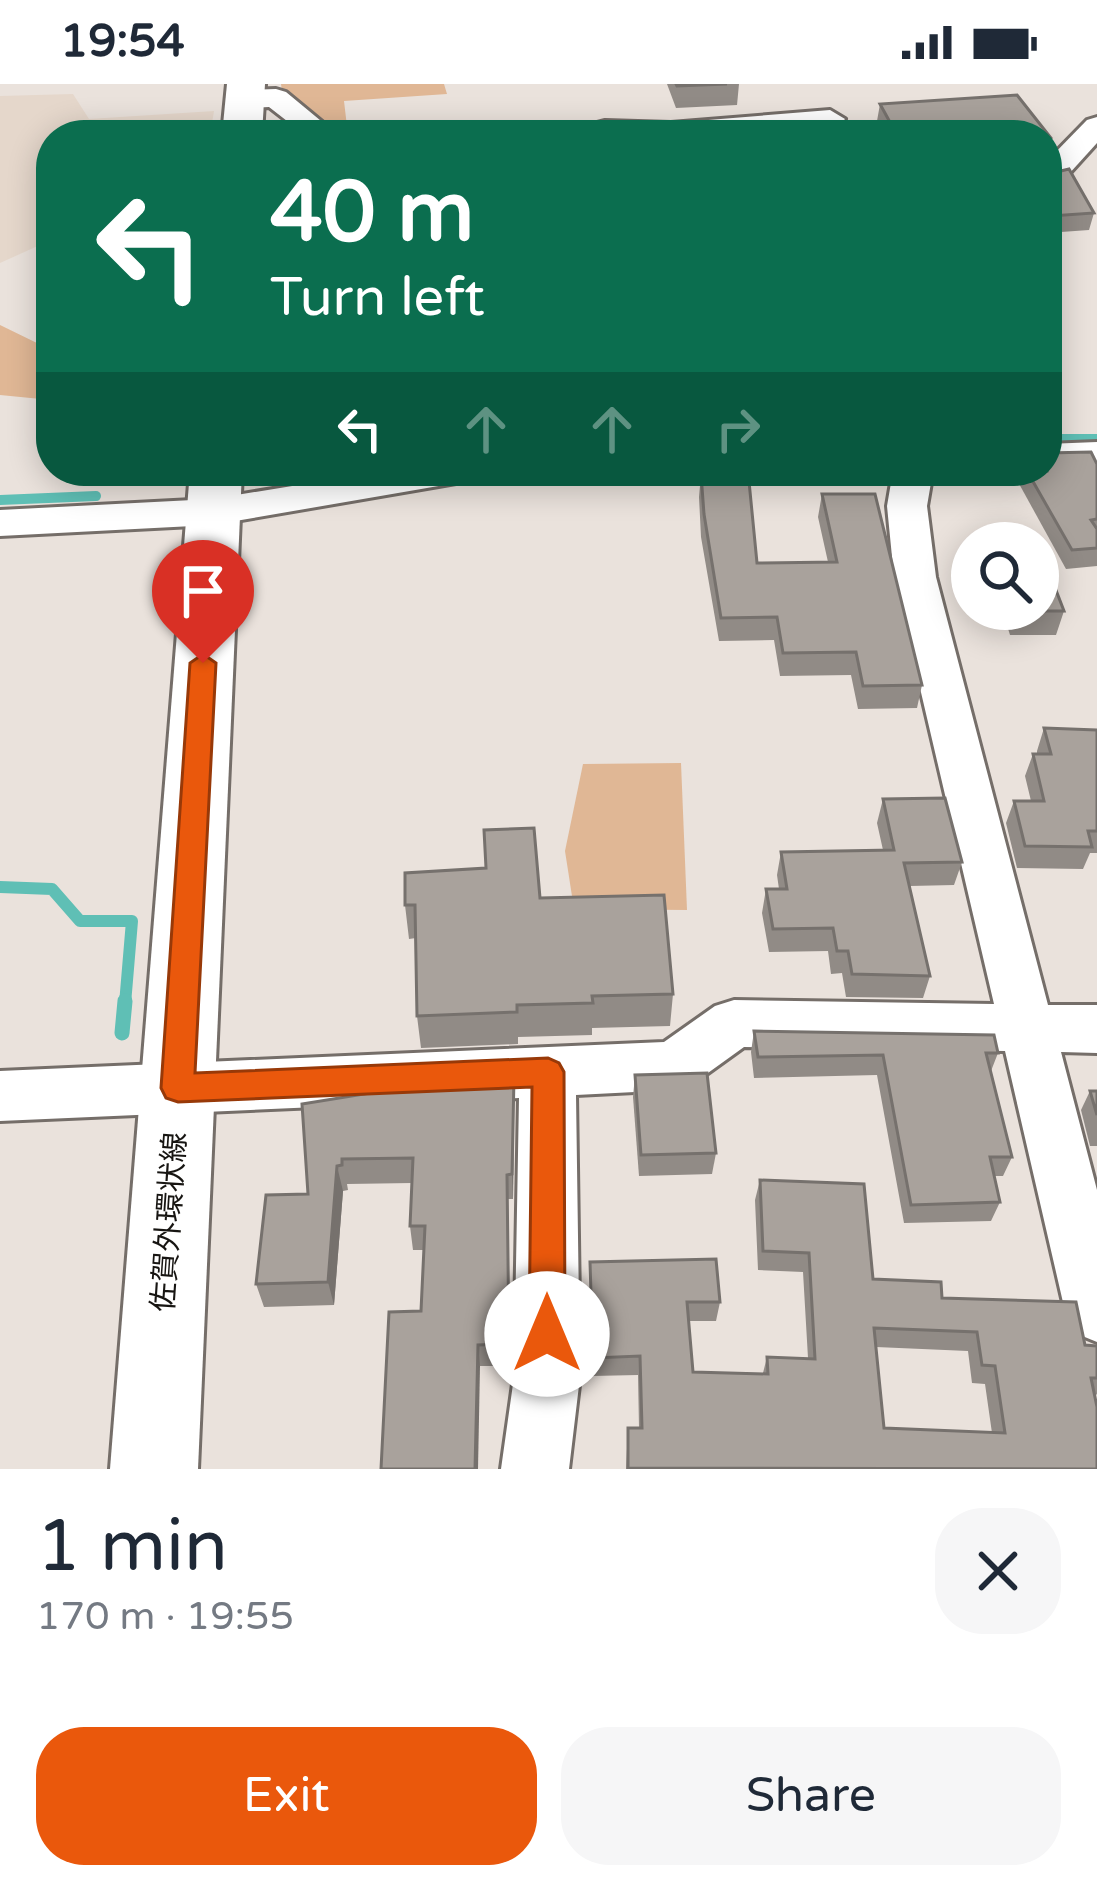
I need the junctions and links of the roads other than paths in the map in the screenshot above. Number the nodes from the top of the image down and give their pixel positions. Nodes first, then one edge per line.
1 (806, 84) edge
2 (244, 106) edge
3 (304, 120) edge
4 (830, 120) edge
5 (1097, 126) edge
6 (1062, 163) edge
7 (1097, 454) edge
8 (1062, 455) edge
9 (274, 486) edge
10 (910, 486) edge
11 (214, 491) edge
12 (0, 523) edge
13 (1024, 1028) junction
14 (1097, 1029) edge
15 (548, 1072) junction
16 (178, 1088) junction
17 (0, 1096) edge
18 (1097, 1311) edge
19 (154, 1469) edge
20 (535, 1469) edge

1 - 4 street
2 - 3 street
5 - 6 street
7 - 8 street
9 - 11 street
10 - 13 street
11 - 12 street
11 - 16 main road, 佐賀外環状線
13 - 14 street
13 - 15 street
13 - 18 street
15 - 16 street
15 - 20 street
16 - 17 street
16 - 19 main road, 佐賀外環状線

